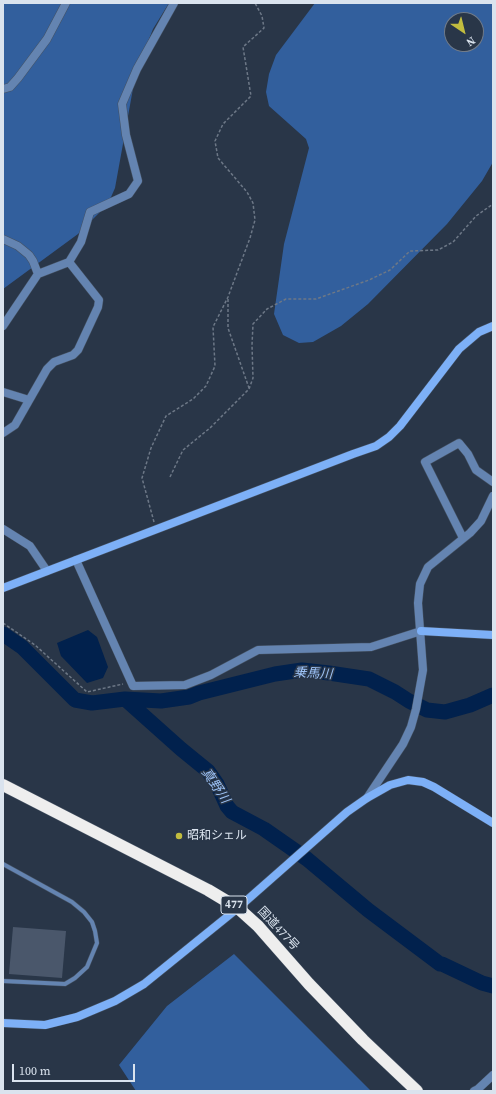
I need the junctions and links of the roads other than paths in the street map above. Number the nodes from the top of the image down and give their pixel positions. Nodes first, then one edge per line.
1 (66, 3) edge
2 (174, 3) edge
3 (3, 89) edge
4 (3, 239) edge
5 (69, 262) junction
6 (38, 274) junction
7 (3, 326) edge
8 (493, 326) edge
9 (3, 392) edge
10 (29, 400) junction
11 (3, 433) edge
12 (493, 482) edge
13 (493, 496) edge
14 (3, 529) edge
15 (463, 538) junction
16 (76, 560) junction
17 (47, 571) junction
18 (3, 588) edge
19 (421, 631) junction
20 (493, 635) edge
21 (3, 785) edge
22 (367, 798) junction
23 (493, 823) edge
24 (3, 864) edge
25 (238, 908) junction
26 (3, 981) edge
27 (3, 1023) edge
28 (493, 1075) edge
29 (417, 1091) edge
30 (474, 1091) edge

1 - 3 street
2 - 5 street
4 - 6 street
5 - 6 street
5 - 10 street
6 - 7 street
8 - 16 street
9 - 10 street
10 - 11 street
12 - 15 street
13 - 15 street
14 - 17 street
15 - 19 street
16 - 17 street
16 - 19 street
17 - 18 street
19 - 20 street
19 - 22 street
21 - 25 highway, 国道477号 / 477
22 - 23 street
22 - 25 street
24 - 26 lane
25 - 27 street
25 - 29 highway, 国道477号 / 477
28 - 30 street

